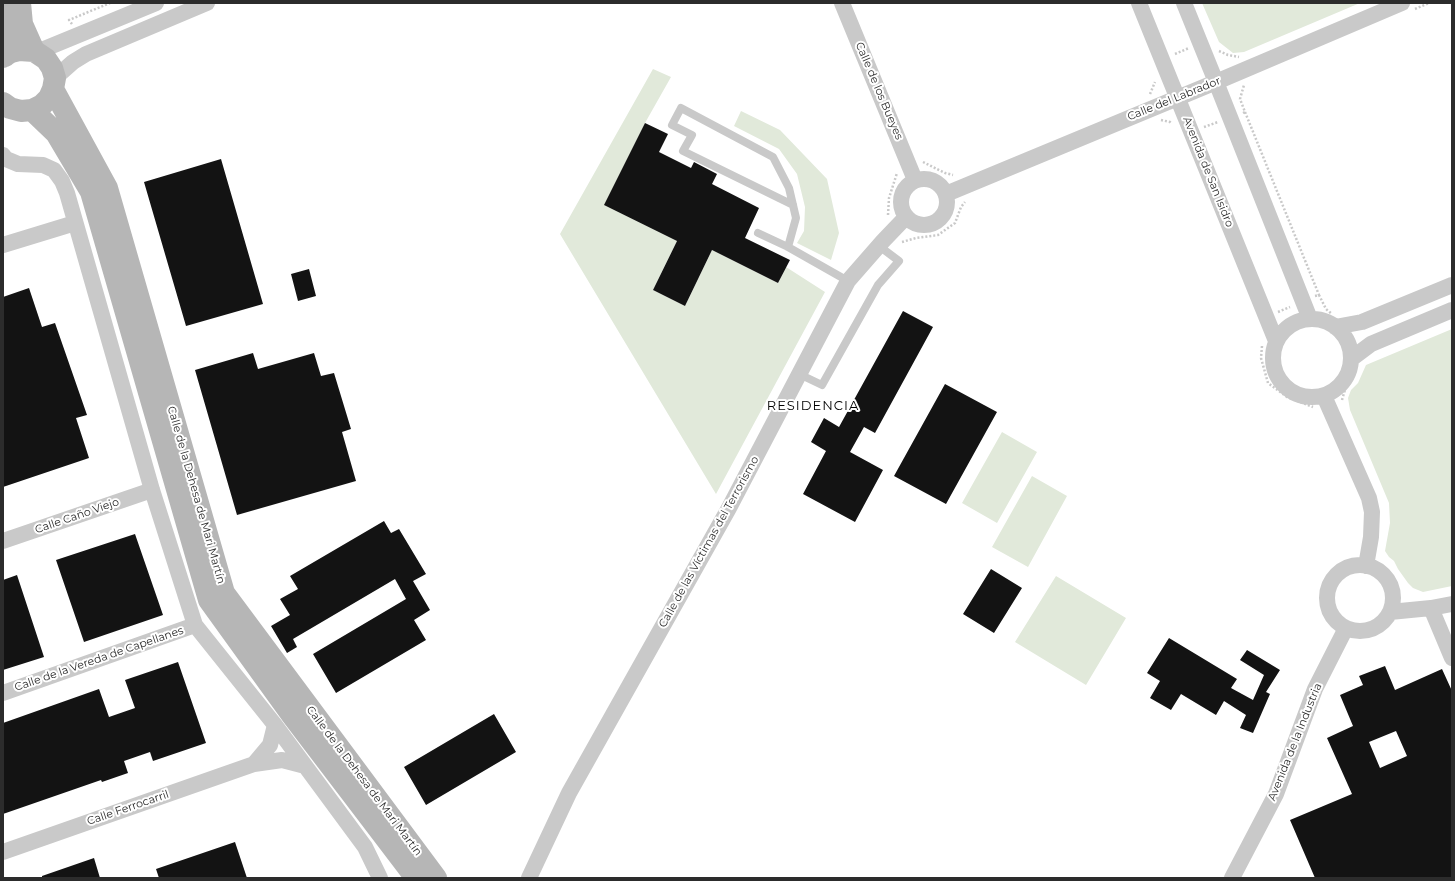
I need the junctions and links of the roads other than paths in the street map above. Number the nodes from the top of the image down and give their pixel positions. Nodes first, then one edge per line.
1 (6, 3) edge
2 (20, 3) edge
3 (156, 3) edge
4 (207, 3) edge
5 (842, 3) edge
6 (1139, 3) edge
7 (1184, 3) edge
8 (1405, 7) edge
9 (36, 52) junction
10 (4, 56) edge
11 (1216, 82) junction
12 (54, 84) junction
13 (1177, 97) junction
14 (3, 103) edge
15 (32, 110) junction
16 (3, 155) edge
17 (915, 180) junction
18 (946, 194) junction
19 (793, 205) junction
20 (906, 218) junction
21 (75, 223) junction
22 (758, 233) dead end
23 (3, 245) edge
24 (879, 246) junction
25 (788, 247) junction
26 (848, 281) junction
27 (1452, 285) edge
28 (1452, 310) edge
29 (1310, 319) junction
30 (1336, 321) junction
31 (1269, 340) junction
32 (1353, 364) junction
33 (799, 374) junction
34 (1321, 402) junction
35 (152, 490) junction
36 (3, 542) edge
37 (1366, 566) junction
38 (1452, 604) edge
39 (1431, 608) junction
40 (1390, 612) junction
41 (195, 625) junction
42 (1346, 628) junction
43 (1452, 658) edge
44 (3, 693) edge
45 (275, 725) junction
46 (254, 764) junction
47 (305, 766) junction
48 (3, 852) edge
49 (380, 878) edge
50 (416, 878) edge
51 (436, 878) edge
52 (529, 878) edge
53 (1232, 878) edge

1 - 10 street
2 - 9 street
3 - 9 street
4 - 12 street
5 - 17 street, Calle de los Bueyes
6 - 13 street, Avenida de San Isidro
7 - 11 street
8 - 11 street, Calle del Labrador
9 - 10 street
9 - 12 street, Calle de la Dehesa de Mari Martín
11 - 13 street, Calle del Labrador
11 - 29 street
12 - 15 street
12 - 51 street, Calle de la Dehesa de Mari Martín
13 - 18 street, Calle del Labrador
13 - 31 street, Avenida de San Isidro
14 - 15 street
15 - 50 street, Calle de la Dehesa de Mari Martín
16 - 21 street
17 - 18 street
17 - 20 street
18 - 20 street
19 - 19 lane
19 - 25 lane
20 - 24 street, Calle de las Víctimas del Terrorismo
21 - 23 street
21 - 35 street
22 - 25 lane
24 - 26 street, Calle de las Víctimas del Terrorismo
24 - 33 lane
25 - 26 lane
26 - 33 street, Calle de las Víctimas del Terrorismo
27 - 30 street
28 - 32 street
29 - 30 street
29 - 31 street
30 - 32 street
31 - 34 street
32 - 34 street
33 - 52 street, Calle de las Víctimas del Terrorismo
34 - 37 street
35 - 36 street, Calle Caño Viejo
35 - 41 street
37 - 40 street
37 - 42 street
38 - 39 street
39 - 40 street
39 - 43 street
40 - 42 street
41 - 44 street, Calle de la Vereda de Capellanes
41 - 45 street
42 - 53 street, Avenida de la Industria
45 - 46 street
45 - 47 street
46 - 47 street, Calle Ferrocarril
46 - 48 street, Calle Ferrocarril
47 - 49 street

